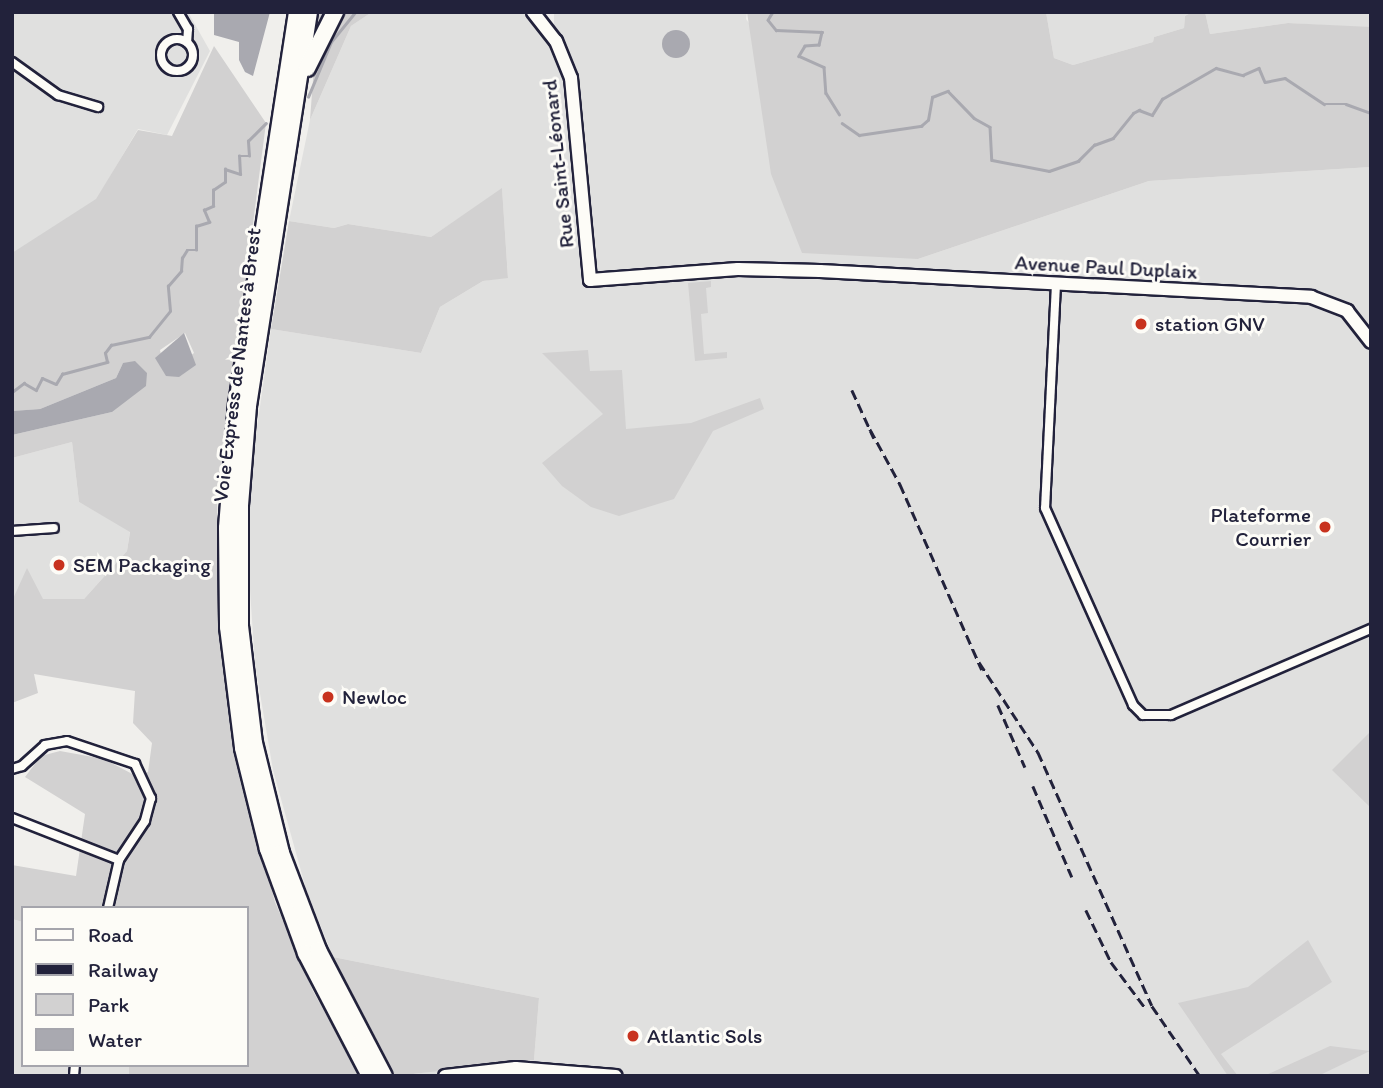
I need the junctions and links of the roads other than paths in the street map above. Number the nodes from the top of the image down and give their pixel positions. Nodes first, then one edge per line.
1 (178, 12) edge
2 (297, 12) edge
3 (309, 12) edge
4 (335, 12) edge
5 (533, 12) edge
6 (187, 42) junction
7 (12, 62) edge
8 (298, 83) junction
9 (98, 107) dead end
10 (590, 280) joint
11 (1056, 284) junction
12 (1371, 342) edge
13 (54, 528) dead end
14 (12, 531) edge
15 (1371, 628) edge
16 (12, 769) edge
17 (12, 818) edge
18 (119, 860) junction
19 (108, 906) edge
20 (370, 1076) edge
21 (384, 1076) edge
22 (445, 1076) edge
23 (616, 1076) edge

1 - 6 street
2 - 20 highway, Voie Express de Nantes à Brest
3 - 8 highway, Voie Express de Nantes à Brest
4 - 8 highway
5 - 10 main road, Rue Saint-Léonard
6 - 6 street
7 - 9 street
8 - 21 highway, Voie Express de Nantes à Brest
10 - 11 main road, Avenue Paul Duplaix
11 - 12 main road, Avenue Paul Duplaix
11 - 15 street
13 - 14 street
16 - 18 street
17 - 18 street
18 - 19 street
22 - 23 main road

